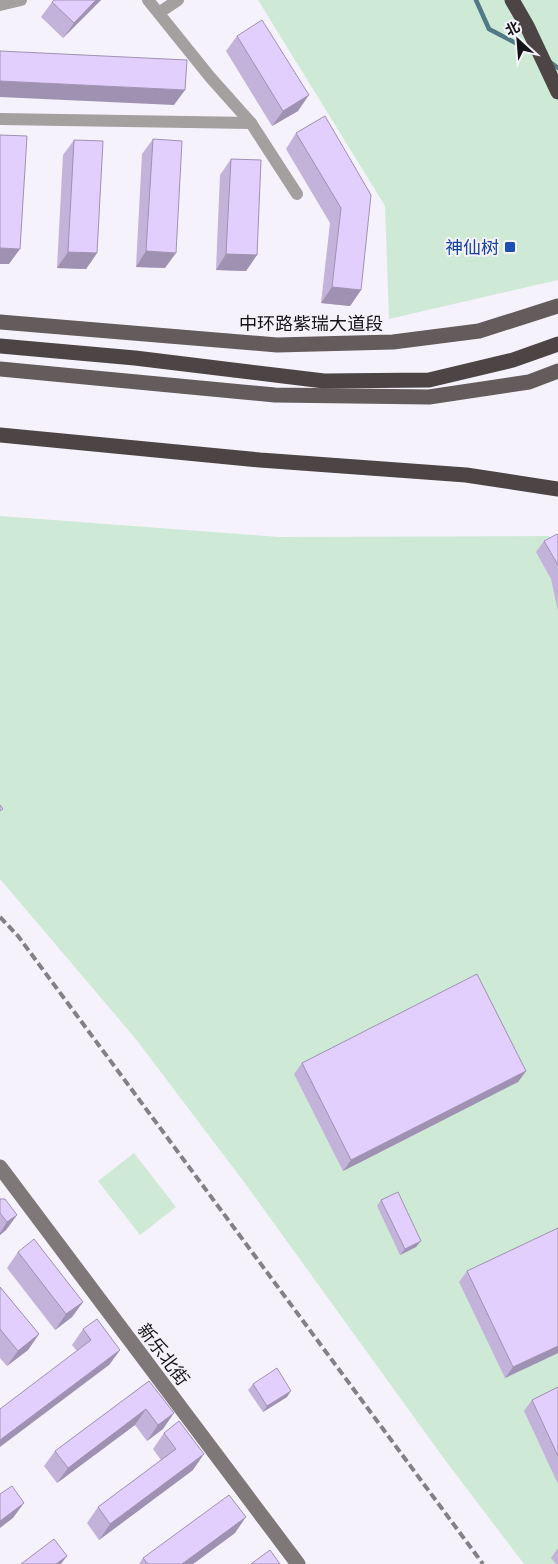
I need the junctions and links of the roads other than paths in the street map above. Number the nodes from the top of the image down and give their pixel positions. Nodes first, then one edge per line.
1 (21, 0) edge
2 (148, 0) edge
3 (178, 0) edge
4 (512, 0) edge
5 (0, 5) edge
6 (160, 12) junction
7 (558, 92) edge
8 (0, 119) edge
9 (251, 123) junction
10 (297, 194) dead end
11 (558, 306) edge
12 (0, 322) edge
13 (558, 344) edge
14 (0, 346) edge
15 (0, 370) edge
16 (558, 371) edge
17 (0, 435) edge
18 (558, 489) edge
19 (0, 1167) edge
20 (298, 1564) edge

1 - 5 street
2 - 6 street
3 - 6 street
4 - 7 highway
6 - 9 street
8 - 9 street
9 - 10 street
11 - 12 main road, 中环路紫瑞大道段
13 - 14 highway
15 - 16 main road
17 - 18 highway
19 - 20 street, 新乐北街

